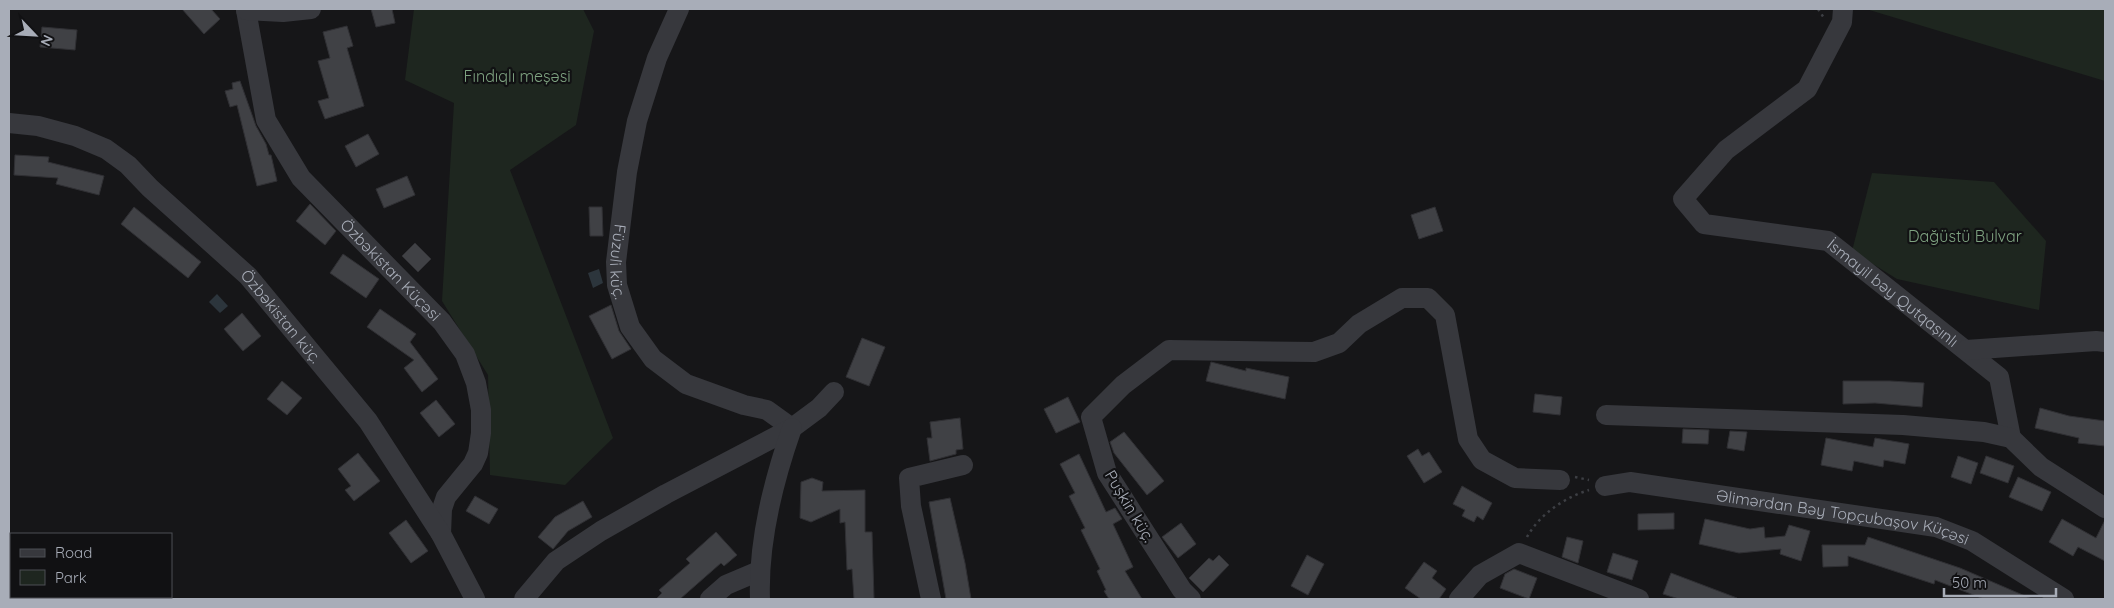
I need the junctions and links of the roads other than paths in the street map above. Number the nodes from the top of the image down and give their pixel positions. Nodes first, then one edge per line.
1 (311, 9) edge
2 (679, 9) edge
3 (1843, 9) edge
4 (246, 10) edge
5 (9, 123) edge
6 (2105, 342) edge
7 (1966, 350) junction
8 (834, 392) dead end
9 (1606, 416) dead end
10 (792, 428) junction
11 (2011, 438) junction
12 (963, 465) dead end
13 (1560, 480) road end
14 (1605, 486) road end
15 (2105, 508) edge
16 (441, 534) junction
17 (759, 571) junction
18 (475, 599) edge
19 (524, 599) edge
20 (710, 599) edge
21 (760, 599) edge
22 (931, 599) edge
23 (1191, 599) edge
24 (1459, 599) edge
25 (1639, 599) edge
26 (2064, 599) edge

1 - 4 street
2 - 10 street, Füzuli küç.
3 - 7 street, İsmayil bəy Qutqaşınlı
4 - 16 street, Özbəkistan Küçəsi
5 - 16 street, Özbəkistan küç.
6 - 7 street
7 - 11 street, İsmayil bəy Qutqaşınlı
8 - 10 street
9 - 11 street
10 - 17 street
10 - 19 street
11 - 15 street
12 - 22 street
13 - 23 street, Puşkin küç.
14 - 26 street, Əlimərdan Bəy Topçubaşov Küçəsi
16 - 18 street, Özbəkistan küç.
17 - 20 street
17 - 21 street
24 - 25 street

